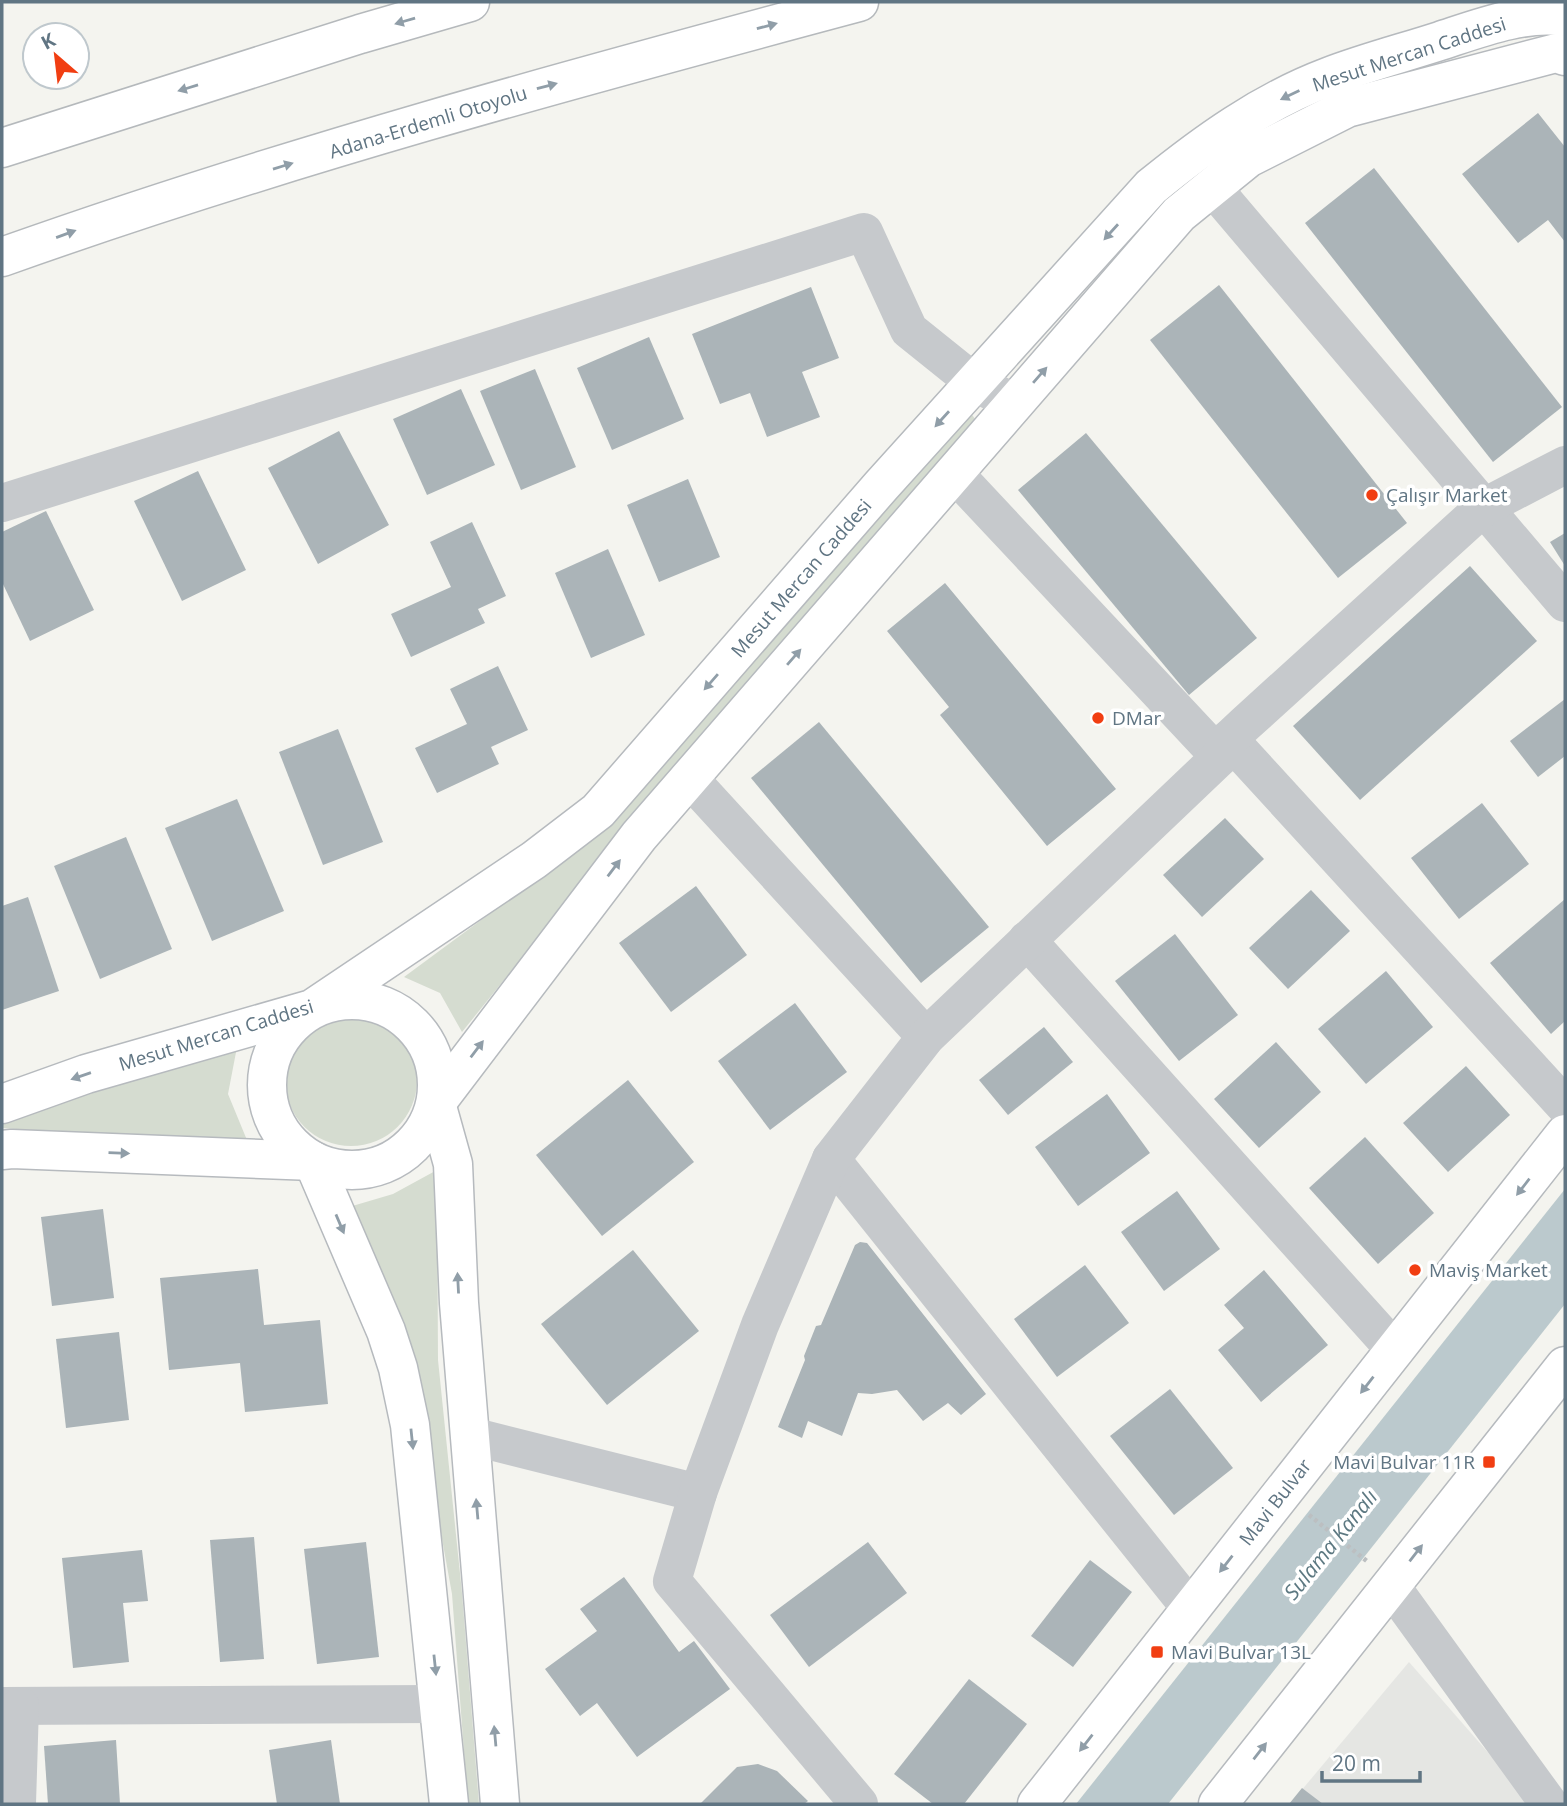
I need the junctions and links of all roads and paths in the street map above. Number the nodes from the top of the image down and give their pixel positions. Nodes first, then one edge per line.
1 (470, 2) edge
2 (859, 2) edge
3 (1565, 17) edge
4 (1565, 56) edge
5 (2, 148) edge
6 (1213, 188) junction
7 (2, 257) edge
8 (975, 383) junction
9 (1015, 404) junction
10 (1565, 464) edge
11 (954, 473) junction
12 (2, 503) edge
13 (1484, 507) junction
14 (1565, 603) edge
15 (1225, 748) junction
16 (689, 778) junction
17 (1027, 940) junction
18 (312, 1009) junction
19 (926, 1037) junction
20 (436, 1103) junction
21 (2, 1104) edge
22 (1565, 1105) edge
23 (1565, 1134) edge
24 (2, 1150) edge
25 (831, 1159) junction
26 (313, 1161) junction
27 (1395, 1350) junction
28 (1565, 1366) edge
29 (471, 1436) junction
30 (698, 1493) junction
31 (1305, 1511) dead end
32 (1383, 1576) junction
33 (1191, 1609) junction
34 (439, 1704) junction
35 (11, 1706) edge
36 (17, 1804) edge
37 (449, 1804) edge
38 (500, 1804) edge
39 (859, 1804) edge
40 (1037, 1804) edge
41 (1218, 1804) edge
42 (1549, 1804) edge

1 -> 5 main road
7 -> 2 main road, Adana-Erdemli Otoyolu
3 -> 8 main road, Mesut Mercan Caddesi
4 - 6 main road, Mesut Mercan Caddesi
9 -> 6 main road, Mesut Mercan Caddesi
6 - 13 street
8 - 9 street
8 - 12 street
8 -> 18 main road, Mesut Mercan Caddesi
9 - 11 main road, Mesut Mercan Caddesi
10 - 13 street
11 - 15 street
16 -> 11 main road, Mesut Mercan Caddesi
13 - 14 street
13 - 15 street
15 - 17 street
15 - 22 street
16 - 19 street
20 -> 16 main road, Mesut Mercan Caddesi
17 - 19 street
17 - 27 street
18 - 20 main road
18 -> 21 main road, Mesut Mercan Caddesi
18 - 26 main road
19 - 25 street
20 - 26 main road
29 -> 20 main road
23 -> 27 main road, Mavi Bulvar
24 -> 26 main road
25 - 30 street
25 - 33 street
26 -> 34 main road
27 -> 33 main road, Mavi Bulvar
32 -> 28 main road
29 - 30 street
38 -> 29 main road
30 - 39 street
31 - 32 path
41 -> 32 main road
32 - 42 street
33 -> 40 main road, Mavi Bulvar
34 - 35 street
34 - 37 main road
35 - 36 street

